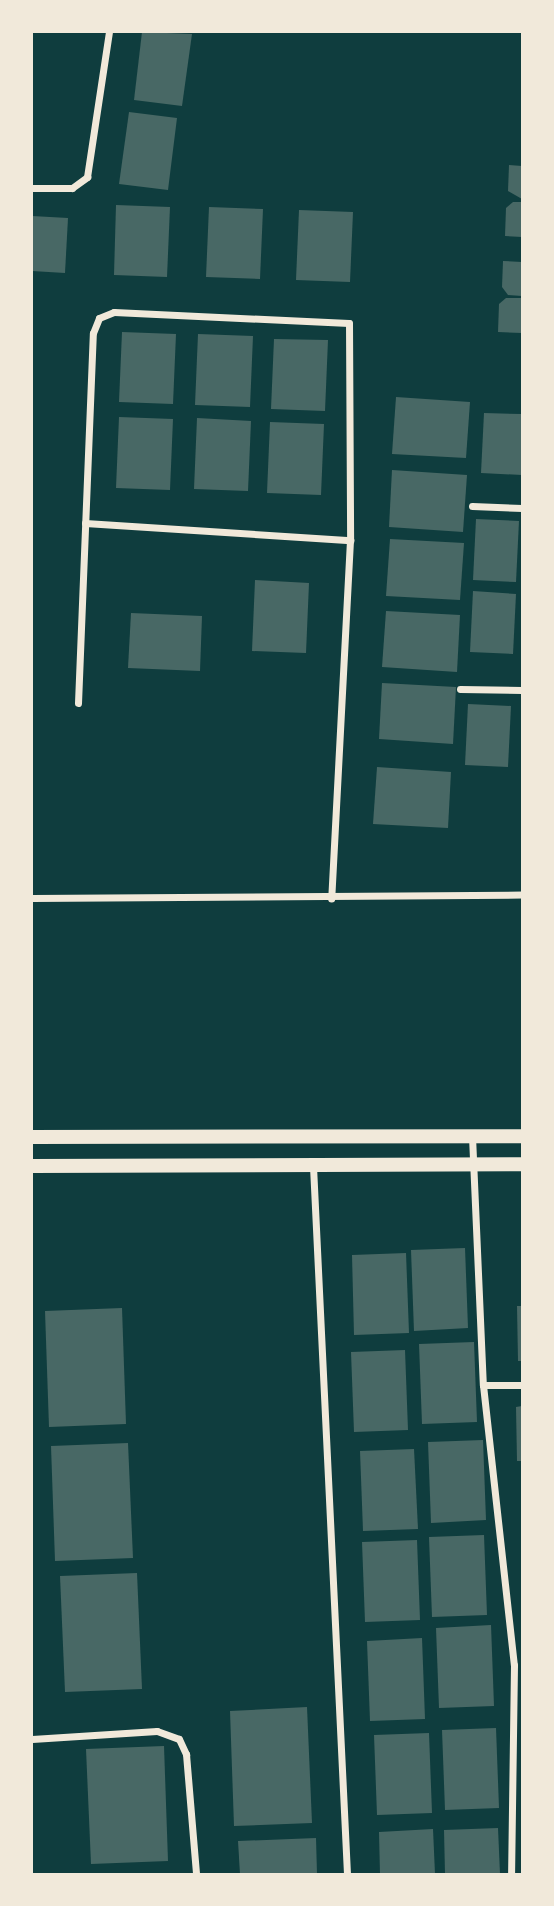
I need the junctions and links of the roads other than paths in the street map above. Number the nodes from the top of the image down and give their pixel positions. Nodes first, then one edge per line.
1 (109, 32) edge
2 (32, 188) edge
3 (472, 506) dead end
4 (523, 508) edge
5 (85, 523) junction
6 (350, 540) junction
7 (460, 689) dead end
8 (523, 690) edge
9 (78, 703) dead end
10 (523, 895) edge
11 (32, 898) edge
12 (331, 898) junction
13 (471, 1136) junction
14 (523, 1136) edge
15 (32, 1137) edge
16 (523, 1164) edge
17 (472, 1165) junction
18 (32, 1166) edge
19 (313, 1166) junction
20 (483, 1385) junction
21 (523, 1385) edge
22 (518, 1665) edge
23 (32, 1739) edge
24 (519, 1846) edge
25 (196, 1874) edge
26 (347, 1874) edge
27 (511, 1874) edge

1 - 2 street
3 - 4 street
5 - 6 street
5 - 6 street
5 - 9 street
6 - 12 street
7 - 8 street
10 - 12 street
11 - 12 street
13 - 14 main road
13 - 15 main road
13 - 17 street
16 - 17 main road
17 - 19 main road
17 - 20 street
18 - 19 main road
19 - 26 street
20 - 21 street
20 - 22 street
22 - 24 street
23 - 25 street
24 - 27 street

